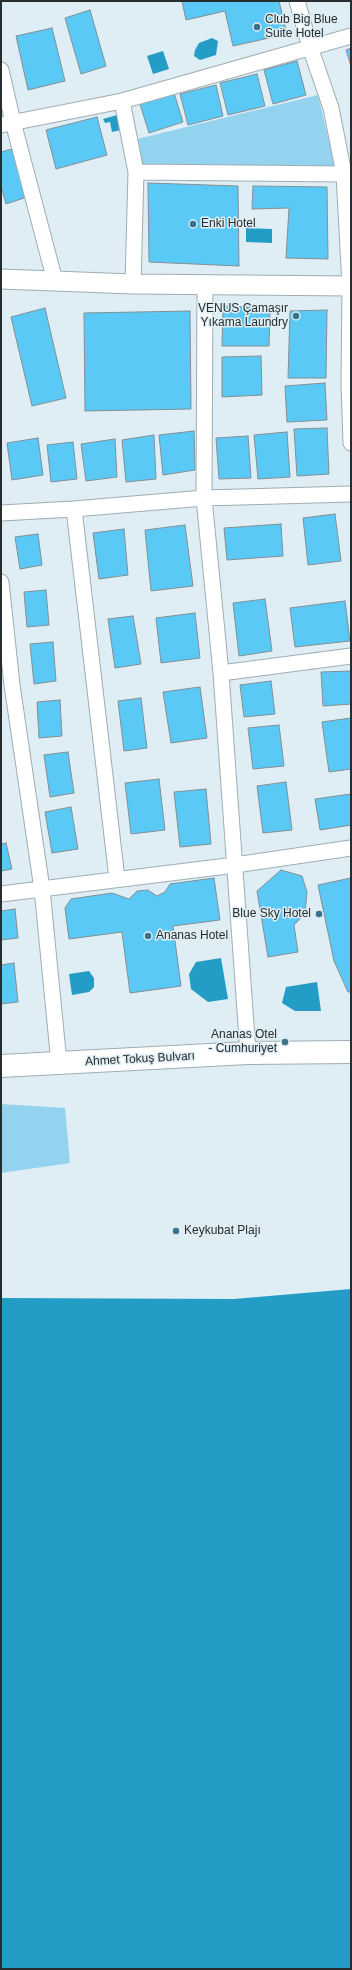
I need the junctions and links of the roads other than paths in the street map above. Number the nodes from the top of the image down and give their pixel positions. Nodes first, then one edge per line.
1 (297, 1) edge
2 (307, 1) edge
3 (351, 36) edge
4 (310, 47) junction
5 (1, 70) edge
6 (122, 102) junction
7 (7, 123) edge
8 (136, 172) junction
9 (344, 174) junction
10 (1, 279) edge
11 (55, 281) junction
12 (133, 284) junction
13 (205, 284) junction
14 (350, 286) edge
15 (351, 443) edge
16 (351, 494) edge
17 (204, 498) junction
18 (74, 509) junction
19 (1, 513) edge
20 (1, 582) edge
21 (351, 656) edge
22 (221, 673) junction
23 (7, 686) edge
24 (351, 848) edge
25 (235, 865) junction
26 (117, 879) junction
27 (42, 889) junction
28 (1, 894) edge
29 (248, 1052) junction
30 (351, 1052) edge
31 (59, 1063) junction
32 (1, 1066) edge

1 - 4 street
2 - 4 street
3 - 4 street
4 - 6 street
4 - 9 street
5 - 7 street
6 - 7 street
6 - 8 street
7 - 11 street
8 - 9 street
8 - 12 street
9 - 14 street
10 - 11 street
11 - 12 street
12 - 13 street
13 - 14 street
13 - 17 street
14 - 15 street
16 - 17 street
17 - 18 street
17 - 22 street
18 - 19 street
18 - 26 street
20 - 23 street
21 - 22 street
22 - 25 street
23 - 27 street
24 - 25 street
25 - 26 street
25 - 29 street
26 - 27 street
27 - 28 street
27 - 31 street
29 - 30 main road, Ahmet Tokuş Bulvarı
29 - 31 main road, Ahmet Tokuş Bulvarı
31 - 32 main road, Ahmet Tokuş Bulvarı

